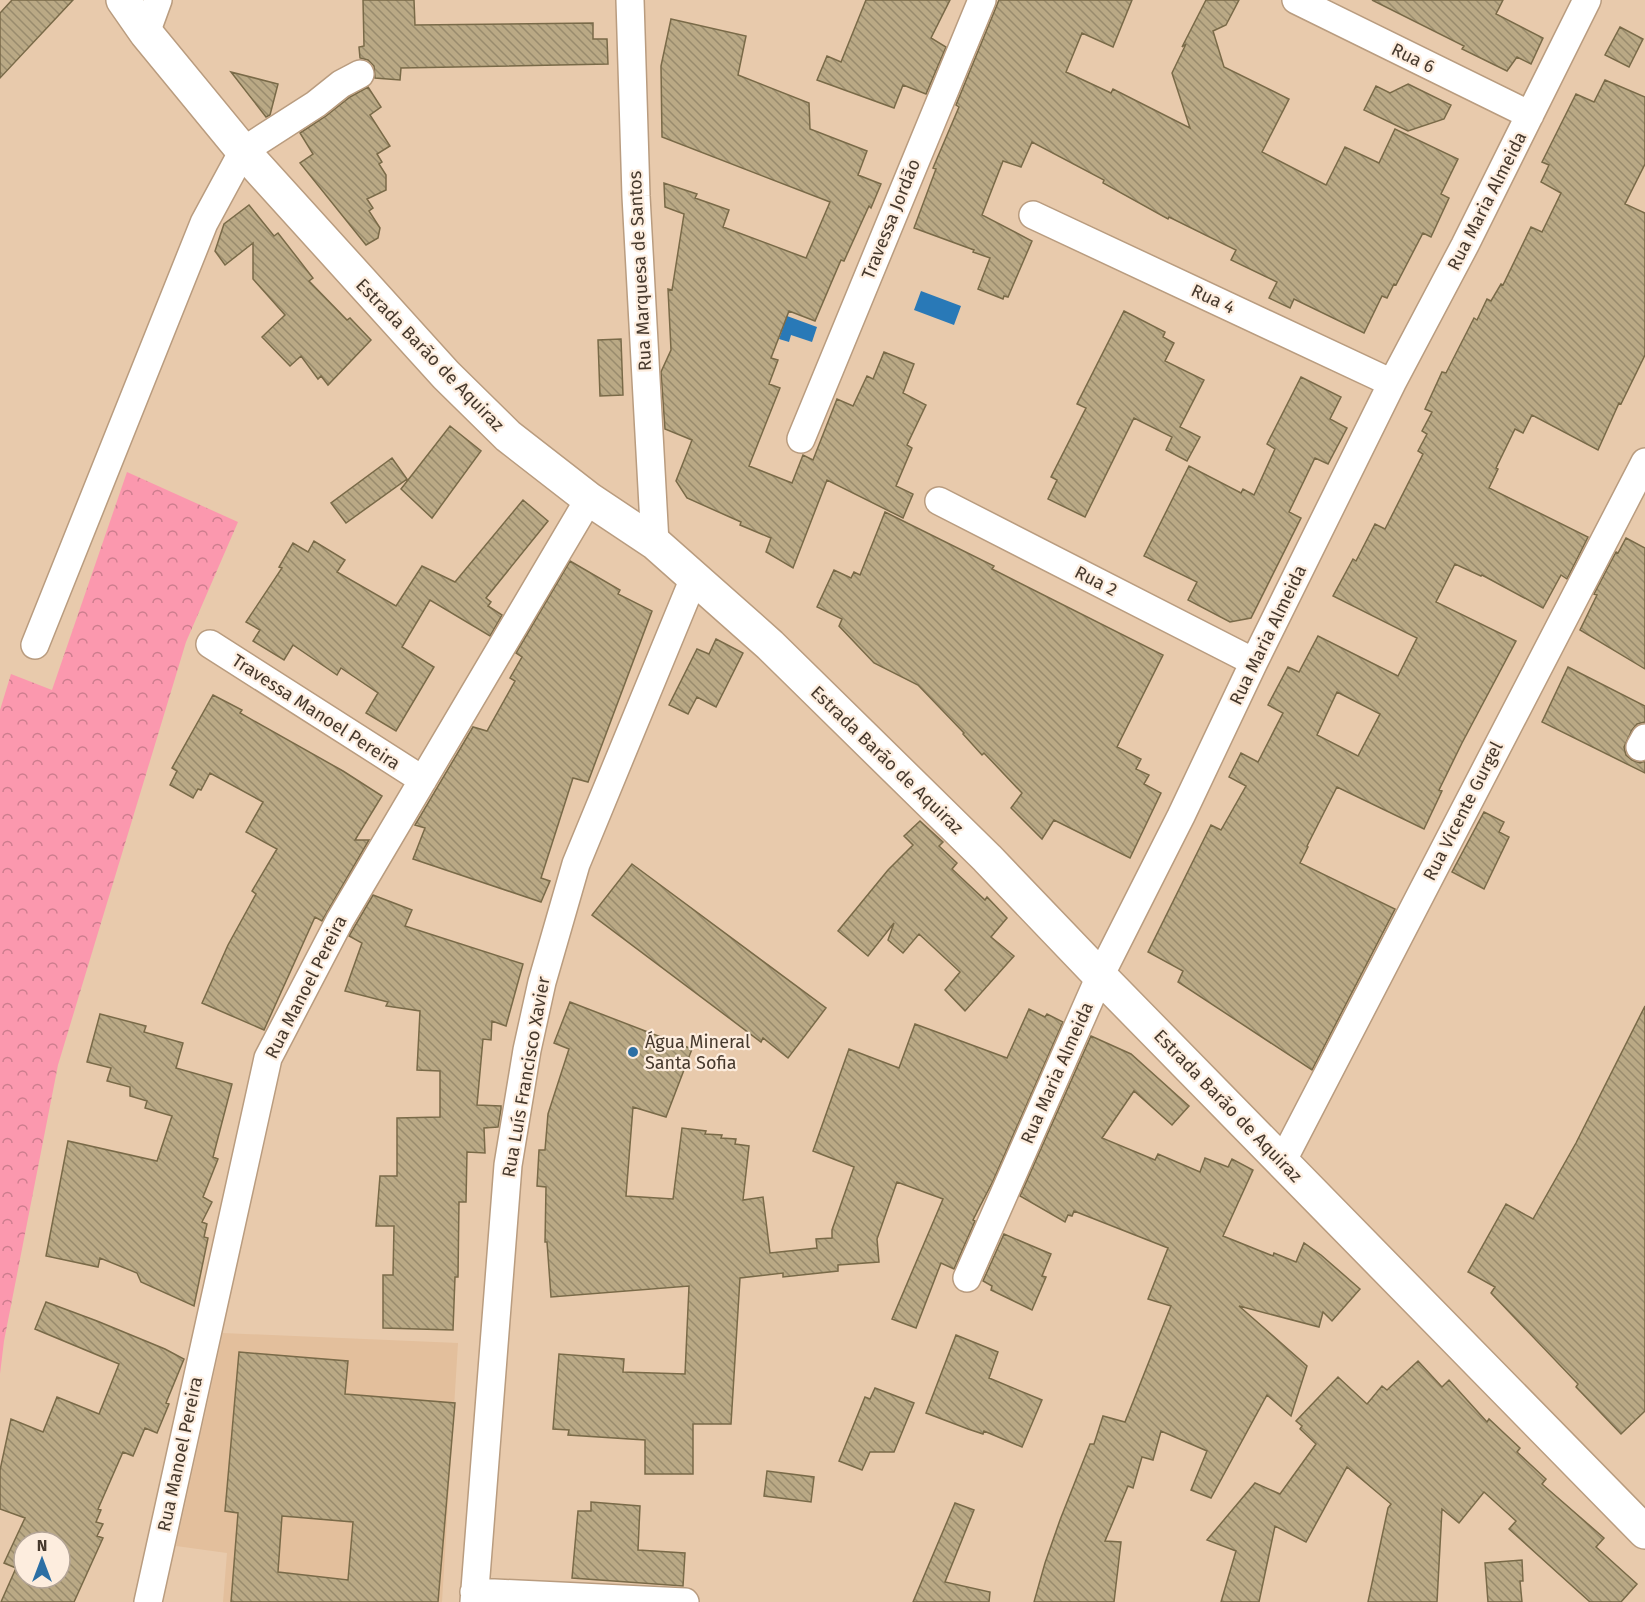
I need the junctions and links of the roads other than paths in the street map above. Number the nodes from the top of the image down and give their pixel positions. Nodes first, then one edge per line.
1 (123, 0) edge
2 (158, 0) edge
3 (630, 0) edge
4 (982, 0) edge
5 (1296, 0) edge
6 (1587, 0) edge
7 (146, 33) junction
8 (360, 74) dead end
9 (1530, 115) junction
10 (243, 152) junction
11 (1033, 214) dead end
12 (1392, 383) junction
13 (801, 439) dead end
14 (1642, 476) edge
15 (589, 499) junction
16 (939, 501) dead end
17 (655, 543) junction
18 (694, 578) junction
19 (210, 644) dead end
20 (35, 645) dead end
21 (1254, 662) junction
22 (423, 780) junction
23 (1100, 976) junction
24 (1282, 1162) junction
25 (967, 1278) dead end
26 (1645, 1532) edge
27 (474, 1597) edge
28 (148, 1602) edge
29 (685, 1602) edge

1 - 7 street, Estrada Barão de Aquiraz
2 - 7 street
3 - 17 street, Rua Marquesa de Santos
4 - 13 street, Travessa Jordão
5 - 9 street, Rua 6
6 - 9 street, Rua Maria Almeida
7 - 10 street, Estrada Barão de Aquiraz
8 - 10 street
9 - 12 street, Rua Maria Almeida
10 - 15 street, Estrada Barão de Aquiraz
10 - 20 street
11 - 12 street, Rua 4
12 - 21 street, Rua Maria Almeida
14 - 24 street, Rua Vicente Gurgel
15 - 17 street, Estrada Barão de Aquiraz
15 - 22 street, Rua Manoel Pereira
16 - 21 street, Rua 2
17 - 18 street, Estrada Barão de Aquiraz
18 - 23 street, Estrada Barão de Aquiraz
18 - 27 street, Rua Luís Francisco Xavier
19 - 22 street, Travessa Manoel Pereira
21 - 23 street, Rua Maria Almeida
22 - 28 street, Rua Manoel Pereira
23 - 24 street, Estrada Barão de Aquiraz
23 - 25 street, Rua Maria Almeida
24 - 26 street, Estrada Barão de Aquiraz
27 - 29 street

